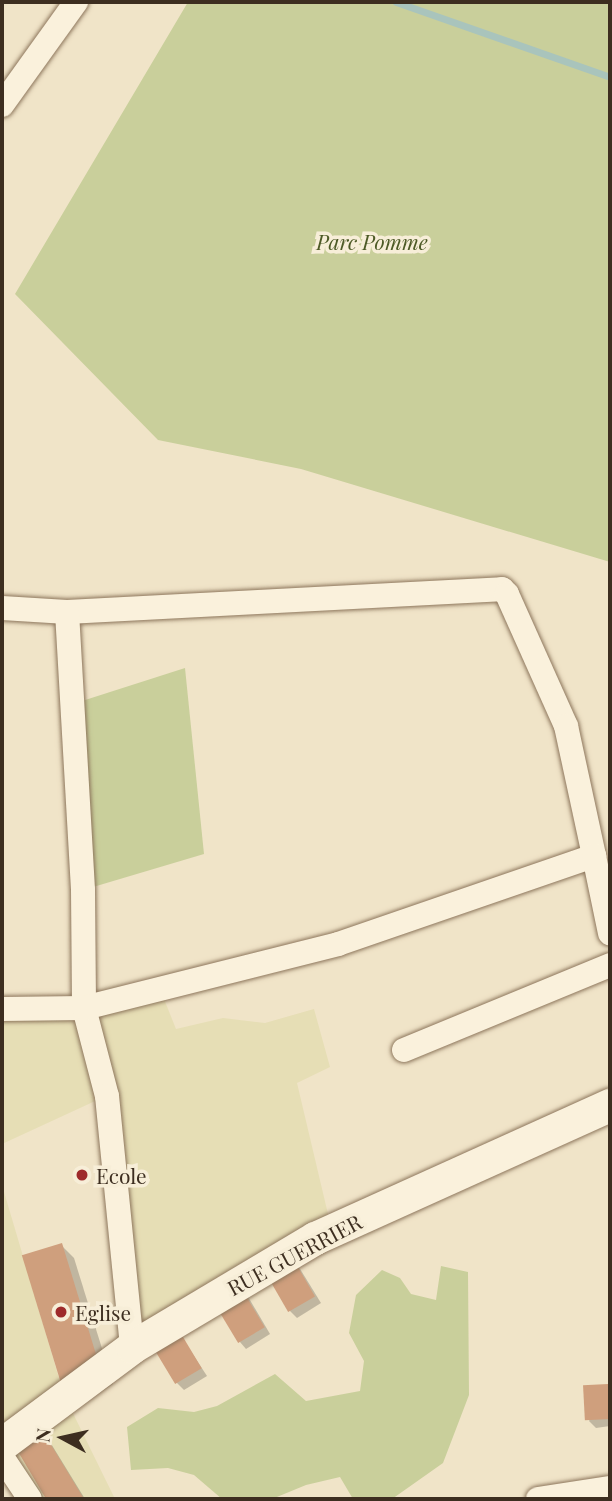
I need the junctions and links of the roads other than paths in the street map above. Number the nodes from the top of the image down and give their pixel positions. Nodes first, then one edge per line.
1 (76, 2) edge
2 (2, 105) edge
3 (2, 608) edge
4 (67, 612) junction
5 (598, 840) edge
6 (610, 933) edge
7 (610, 965) edge
8 (2, 1009) edge
9 (84, 1009) junction
10 (404, 1050) dead end
11 (610, 1105) edge
12 (132, 1347) junction
13 (2, 1444) edge
14 (2, 1457) edge
15 (610, 1488) edge
16 (30, 1499) edge
17 (538, 1499) edge

1 - 2 street
3 - 4 street
4 - 5 street
4 - 9 street
5 - 6 street
5 - 9 street
7 - 10 street
8 - 9 street
9 - 12 street
11 - 12 main road, RUE GUERRIER
12 - 13 main road, RUE GUERRIER
14 - 16 street
15 - 17 street

